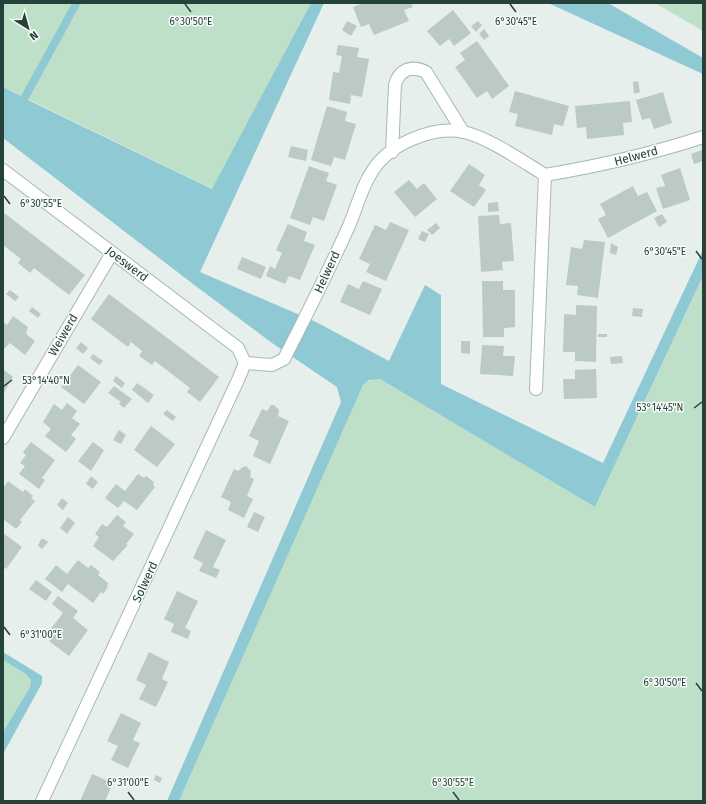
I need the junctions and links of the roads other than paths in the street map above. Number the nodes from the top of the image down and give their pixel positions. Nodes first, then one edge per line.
1 (463, 132) junction
2 (703, 137) edge
3 (392, 152) junction
4 (3, 170) edge
5 (545, 175) junction
6 (112, 253) junction
7 (245, 362) junction
8 (536, 389) dead end
9 (3, 438) edge
10 (42, 801) edge

1 - 3 street, Helwerd
1 - 3 street
1 - 5 street, Helwerd
2 - 5 street, Helwerd
3 - 7 street, Helwerd
4 - 6 street, Joeswerd
5 - 8 street
6 - 7 street, Joeswerd
6 - 9 street, Weiwerd
7 - 10 street, Solwerd

